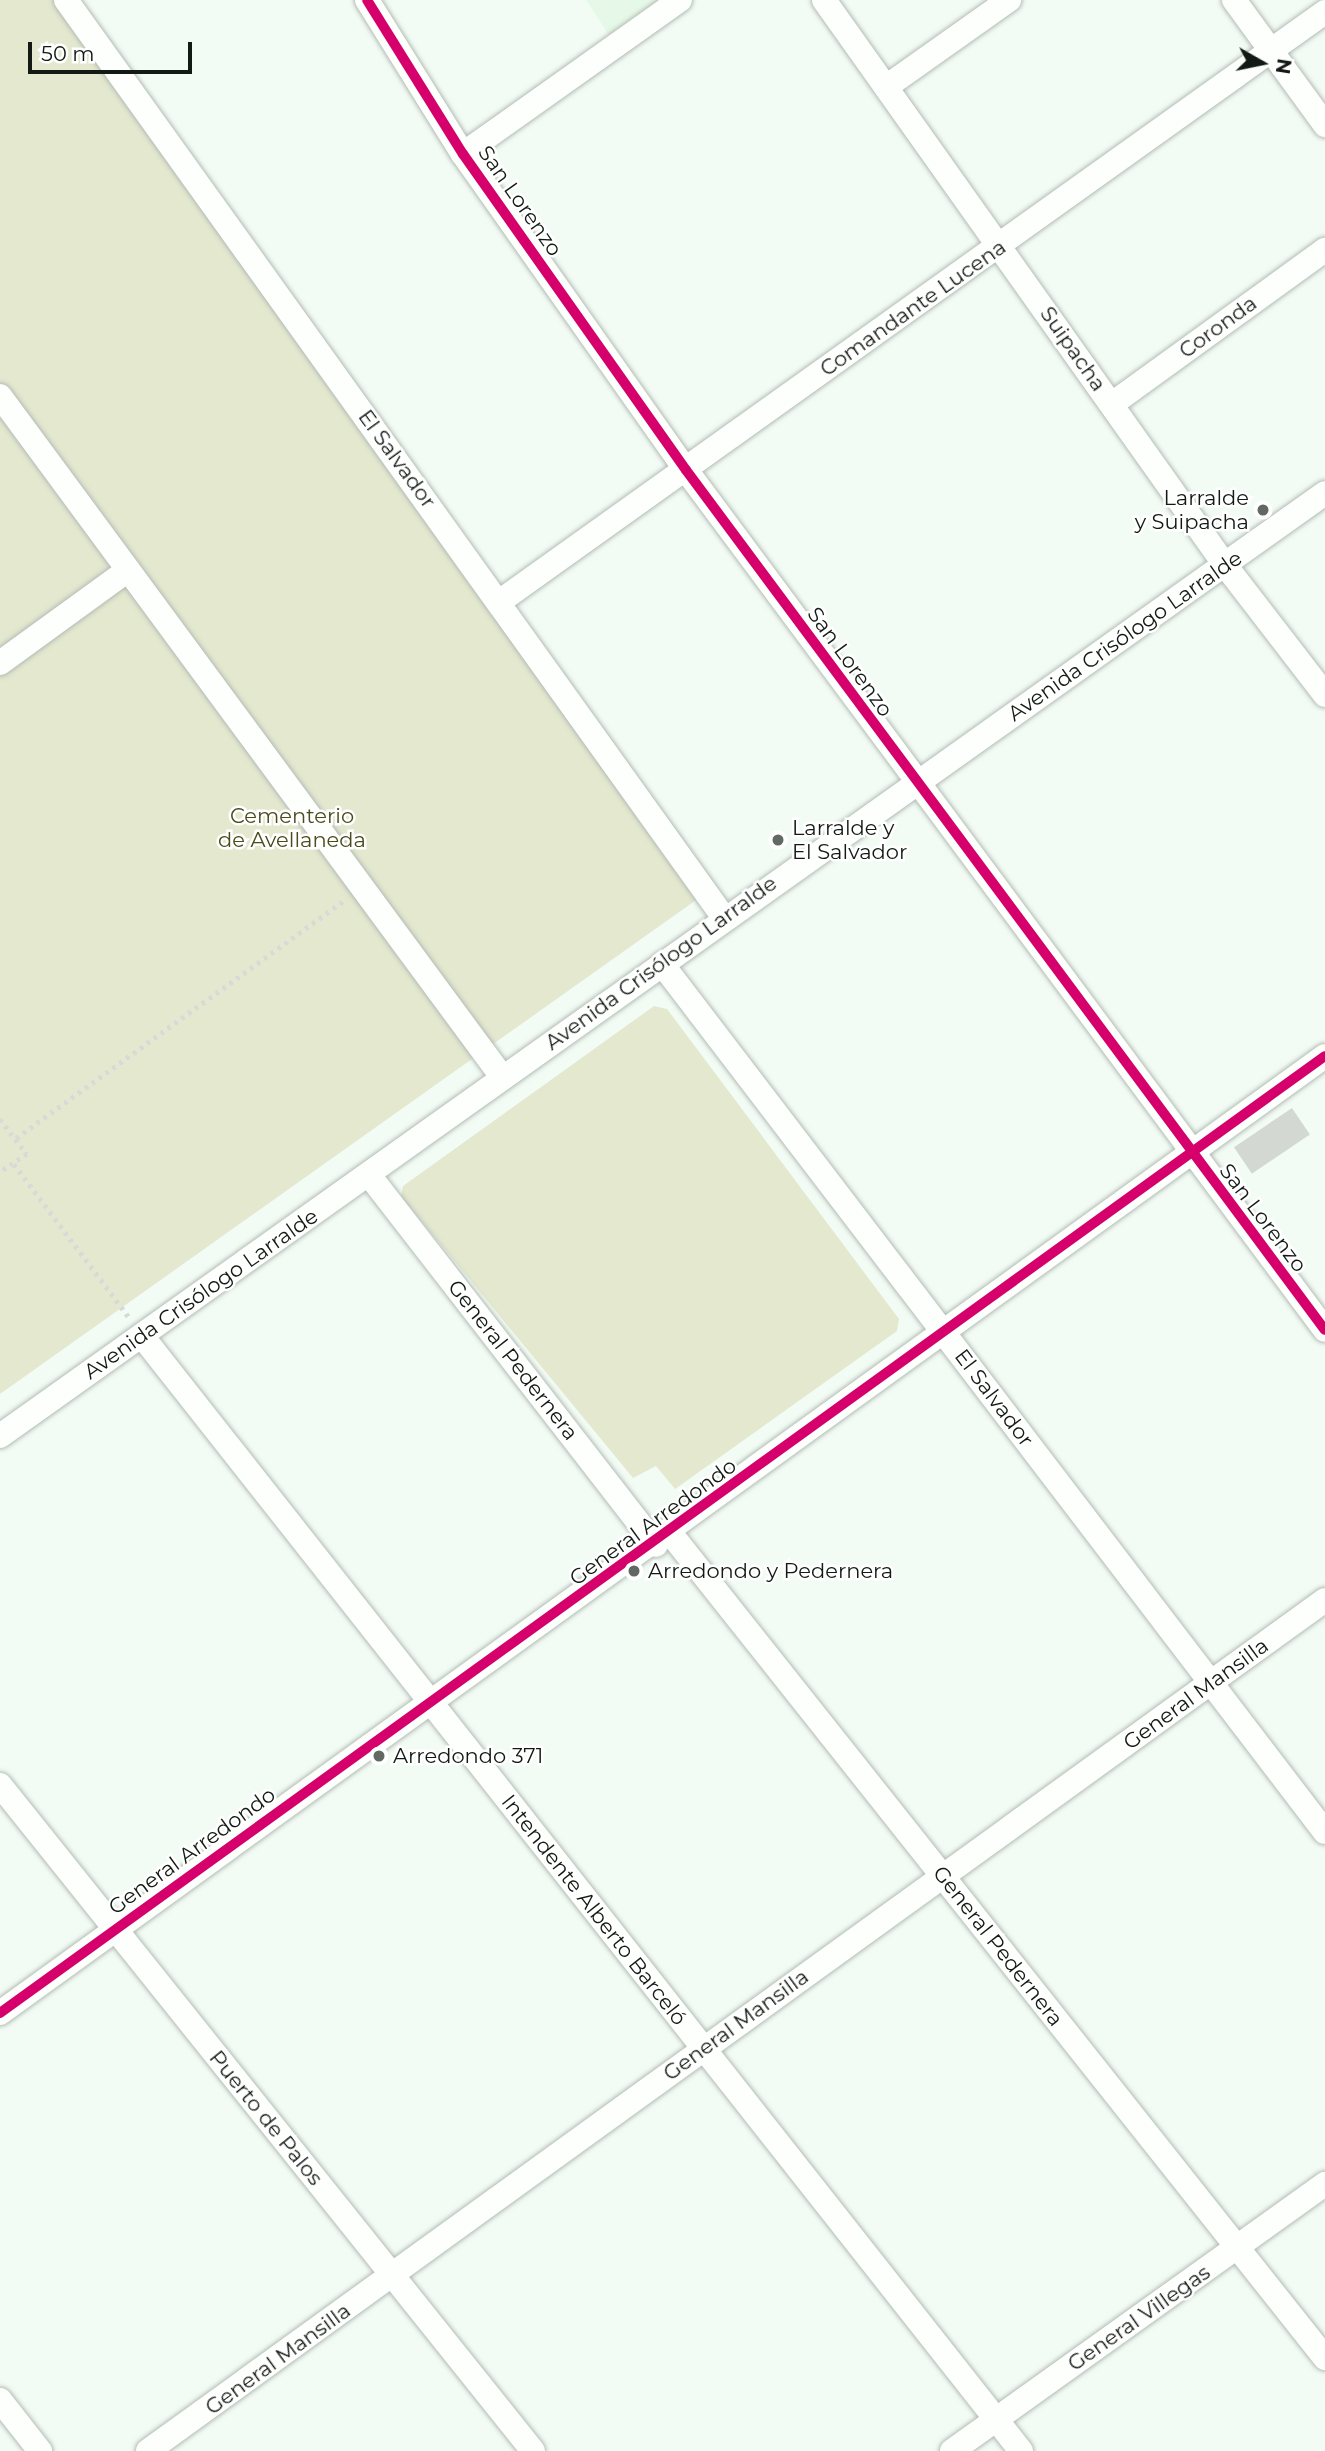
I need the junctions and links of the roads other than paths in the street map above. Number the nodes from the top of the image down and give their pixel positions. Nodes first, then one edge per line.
1 (66, 0) edge
2 (367, 0) edge
3 (680, 0) edge
4 (824, 0) edge
5 (1009, 0) edge
6 (1234, 0) edge
7 (1325, 12) edge
8 (1272, 52) junction
9 (887, 87) junction
10 (1325, 125) edge
11 (463, 154) junction
12 (1001, 246) junction
13 (1325, 250) edge
14 (0, 396) edge
15 (1112, 404) junction
16 (686, 470) junction
17 (1325, 493) edge
18 (1225, 565) junction
19 (128, 570) junction
20 (499, 602) junction
21 (0, 663) edge
22 (1325, 695) edge
23 (915, 783) junction
24 (725, 919) junction
25 (663, 964) junction
26 (1325, 1056) edge
27 (502, 1077) junction
28 (1190, 1153) junction
29 (369, 1175) junction
30 (1325, 1331) edge
31 (945, 1334) junction
32 (142, 1335) junction
33 (0, 1436) edge
34 (664, 1539) junction
35 (1325, 1600) edge
36 (1211, 1683) junction
37 (430, 1703) junction
38 (0, 1784) edge
39 (1325, 1832) edge
40 (944, 1877) junction
41 (113, 1931) junction
42 (0, 2013) edge
43 (703, 2048) junction
44 (1325, 2184) edge
45 (1237, 2248) junction
46 (394, 2276) junction
47 (1325, 2358) edge
48 (0, 2400) edge
49 (996, 2419) junction
50 (40, 2451) edge
51 (148, 2451) edge
52 (533, 2451) edge
53 (952, 2451) edge
54 (1021, 2451) edge

1 - 20 street, El Salvador
2 - 11 street, San Lorenzo
3 - 11 street
4 - 9 street, Suipacha
5 - 9 street
6 - 8 street
7 - 8 street, Comandante Lucena
8 - 10 street
8 - 12 street, Comandante Lucena
9 - 12 street, Suipacha
11 - 16 street, San Lorenzo
12 - 15 street, Suipacha
12 - 16 street, Comandante Lucena
13 - 15 street, Coronda
14 - 19 street
15 - 18 street, Suipacha
16 - 20 street, Comandante Lucena
16 - 23 street, San Lorenzo
17 - 18 street, Avenida Crisólogo Larralde
18 - 22 street, Suipacha
18 - 23 street, Avenida Crisólogo Larralde
19 - 21 street
19 - 27 street
20 - 24 street, El Salvador
23 - 24 street, Avenida Crisólogo Larralde
23 - 28 street, San Lorenzo
24 - 25 street, Avenida Crisólogo Larralde
25 - 27 street, Avenida Crisólogo Larralde
25 - 31 street, El Salvador
26 - 28 street, General Arredondo
27 - 29 street, Avenida Crisólogo Larralde
28 - 30 street, San Lorenzo
28 - 31 street, General Arredondo
29 - 32 street, Avenida Crisólogo Larralde
29 - 34 street, General Pedernera
31 - 34 street, General Arredondo
31 - 36 street, El Salvador
32 - 33 street, Avenida Crisólogo Larralde
32 - 37 street, Intendente Alberto Barceló
34 - 37 street, General Arredondo
34 - 40 street, General Pedernera
35 - 36 street, General Mansilla
36 - 39 street, El Salvador
36 - 40 street, General Mansilla
37 - 41 street, General Arredondo
37 - 43 street, Intendente Alberto Barceló
38 - 41 street, Puerto de Palos
40 - 43 street, General Mansilla
40 - 45 street, General Pedernera
41 - 42 street, General Arredondo
41 - 46 street, Puerto de Palos
43 - 46 street, General Mansilla
43 - 49 street, Intendente Alberto Barceló
44 - 45 street, General Villegas
45 - 47 street, General Pedernera
45 - 49 street, General Villegas
46 - 51 street, General Mansilla
46 - 52 street, Puerto de Palos
48 - 50 street
49 - 53 street, General Villegas
49 - 54 street, Intendente Alberto Barceló

